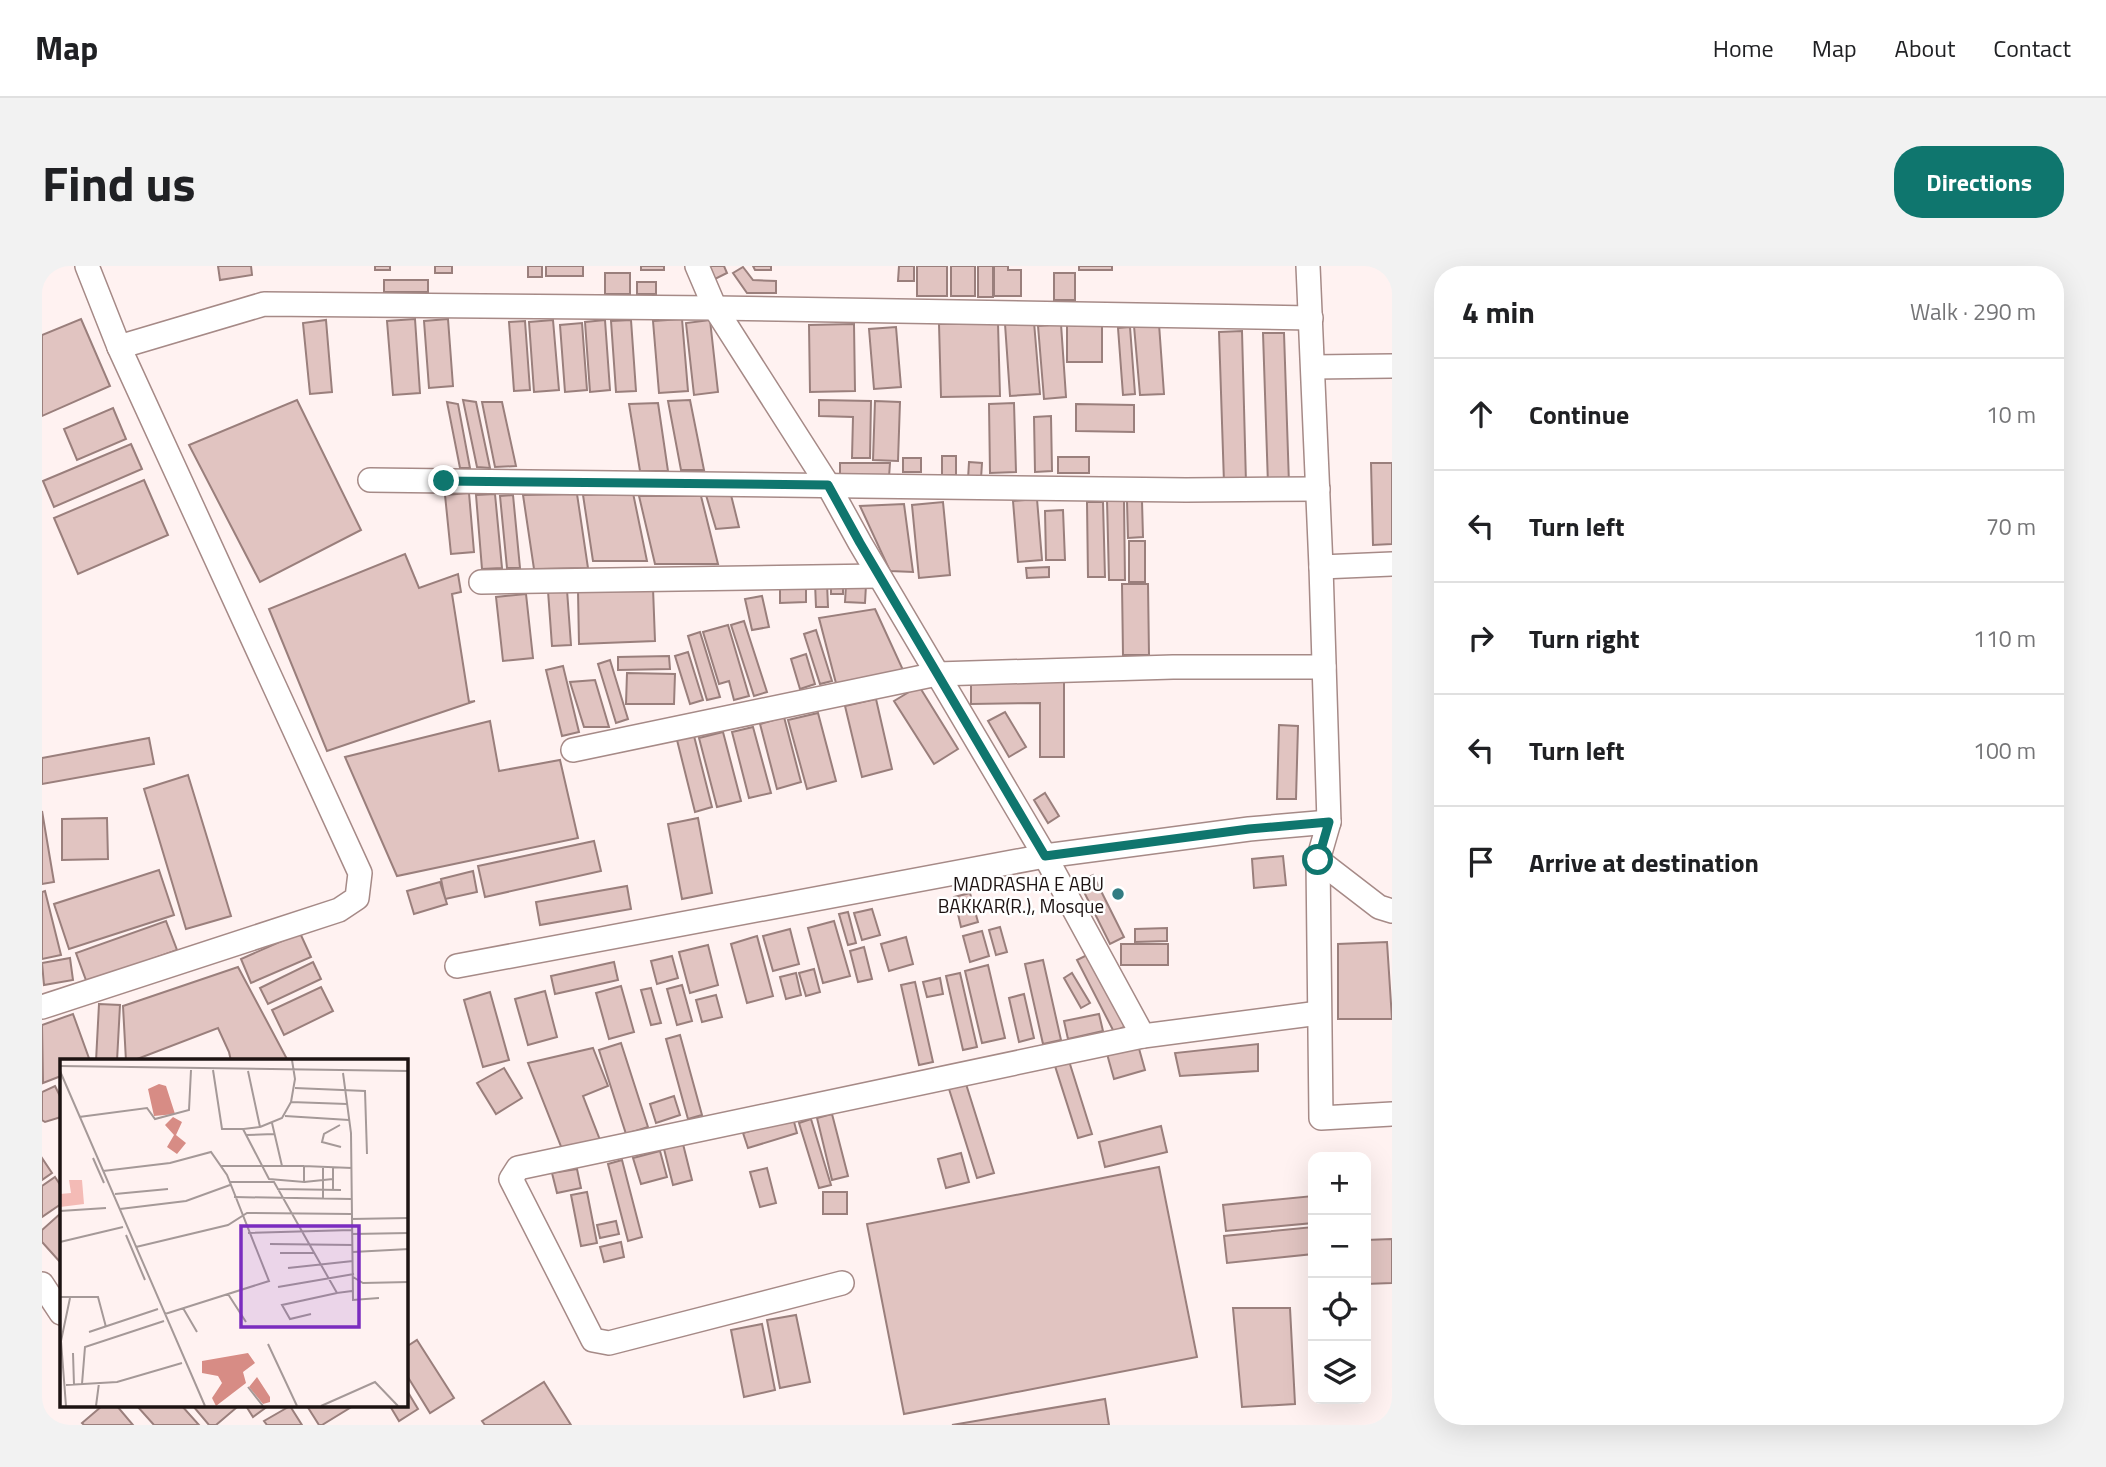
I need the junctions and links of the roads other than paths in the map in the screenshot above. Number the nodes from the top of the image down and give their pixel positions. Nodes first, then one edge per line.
1 (87, 266) edge
2 (696, 266) edge
3 (1308, 266) edge
4 (715, 308) junction
5 (1311, 318) junction
6 (119, 347) junction
7 (1392, 366) edge
8 (1312, 367) junction
9 (370, 480) dead end
10 (828, 485) junction
11 (1318, 489) junction
12 (1392, 564) edge
13 (1321, 567) junction
14 (879, 576) junction
15 (481, 582) dead end
16 (1324, 667) junction
17 (937, 674) junction
18 (573, 750) dead end
19 (1329, 822) junction
20 (1045, 856) junction
21 (1318, 860) junction
22 (1392, 911) edge
23 (457, 966) dead end
24 (42, 1007) edge
25 (1319, 1013) junction
26 (1143, 1036) junction
27 (1392, 1114) edge
28 (842, 1283) dead end
29 (42, 1284) edge
30 (60, 1311) edge

1 - 6 street
2 - 4 street
3 - 5 street
4 - 5 street
4 - 6 street
4 - 10 street
5 - 8 street
6 - 24 street
7 - 8 street
8 - 11 street
9 - 10 street
10 - 11 street
10 - 14 street
11 - 13 street
12 - 13 street
13 - 16 street
14 - 15 street
14 - 17 street
16 - 17 street
16 - 19 street
17 - 18 street
17 - 20 street
19 - 20 street
19 - 21 street
20 - 23 street
20 - 26 street
21 - 22 street
21 - 25 street
25 - 26 street
25 - 27 street
26 - 28 street
29 - 30 street

